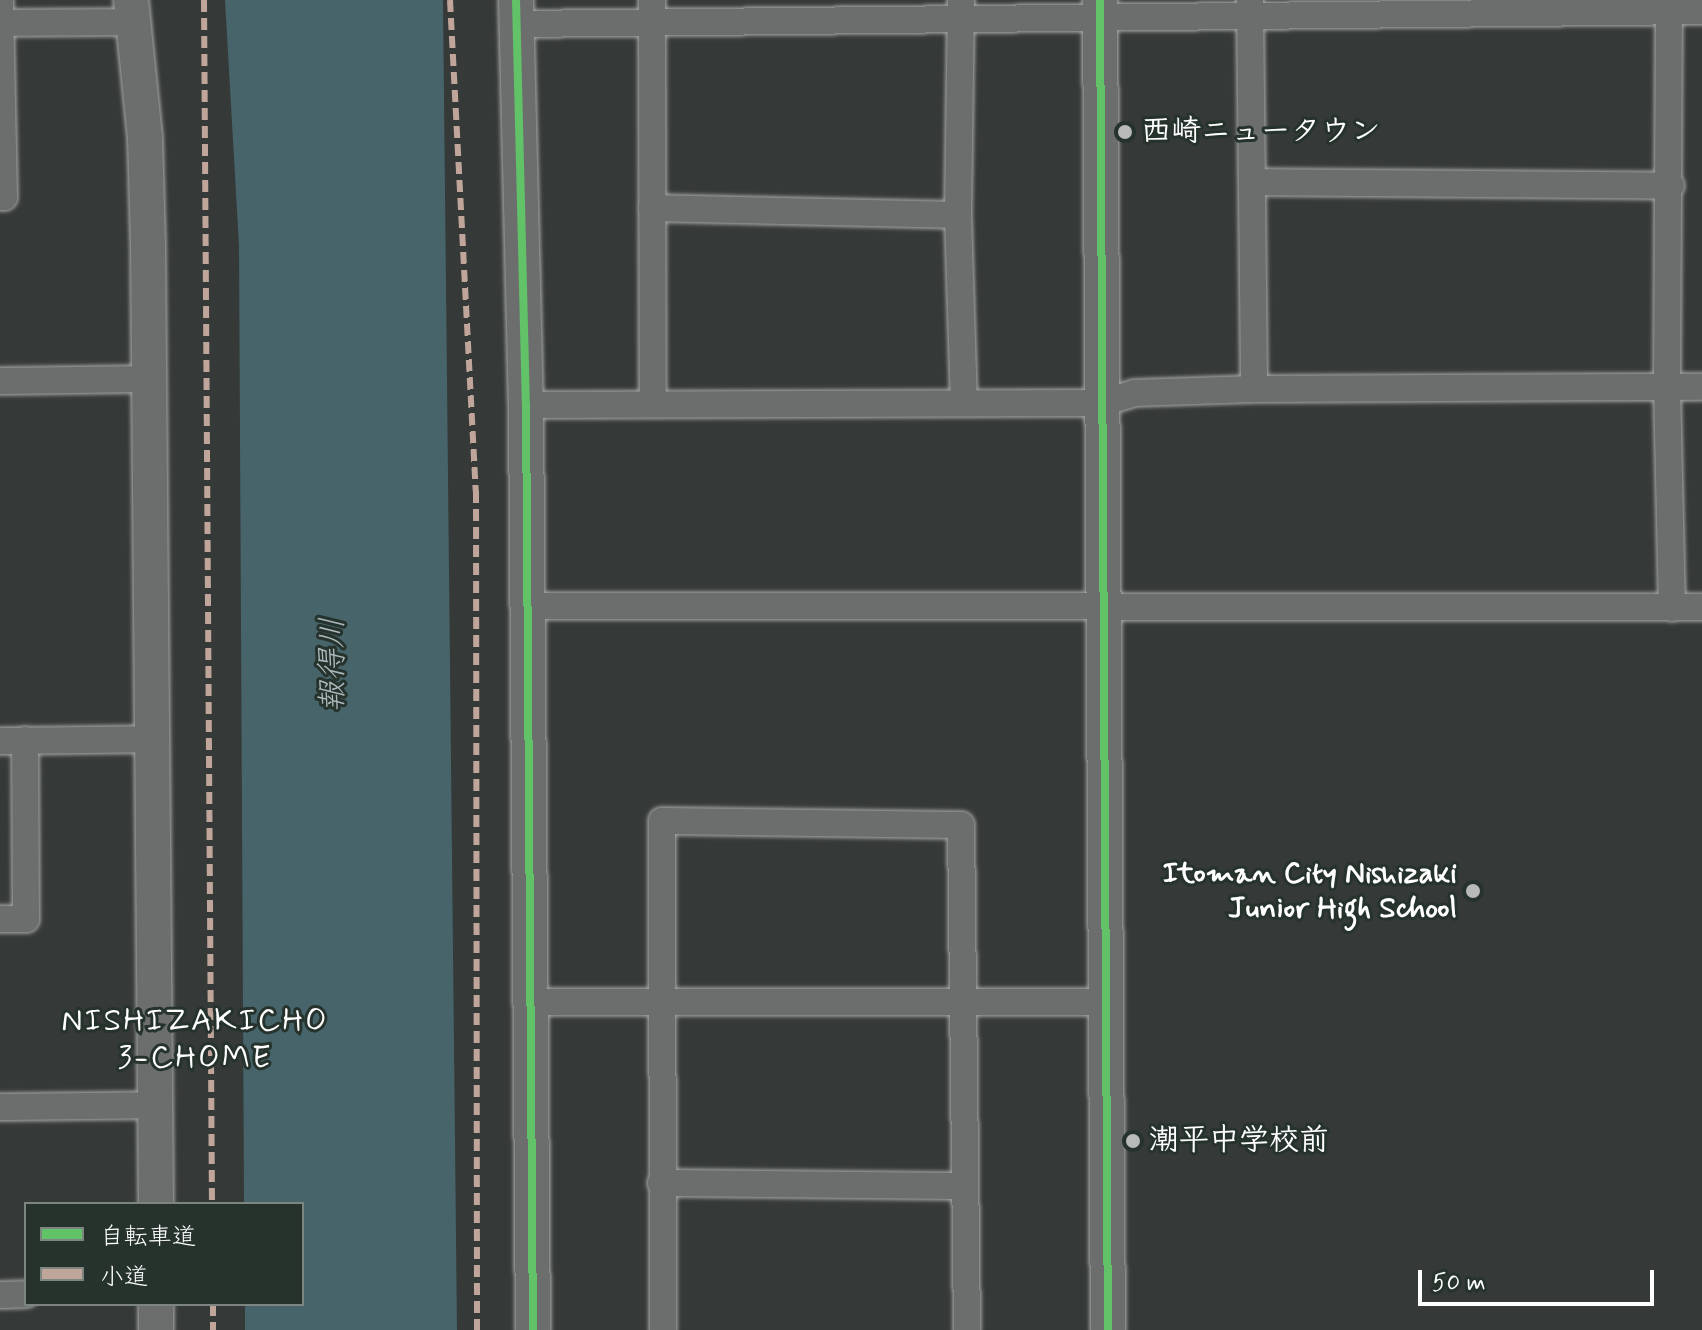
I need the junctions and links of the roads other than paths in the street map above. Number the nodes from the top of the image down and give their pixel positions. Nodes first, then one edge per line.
1 (0, 0) edge
2 (1669, 6) edge
3 (1541, 7) edge
4 (1250, 8) edge
5 (1100, 9) edge
6 (961, 10) edge
7 (132, 11) edge
8 (1702, 11) edge
9 (516, 12) edge
10 (652, 12) edge
11 (0, 23) edge
12 (1253, 182) junction
13 (1671, 186) junction
14 (0, 197) edge
15 (652, 208) junction
16 (958, 215) junction
17 (148, 379) junction
18 (0, 381) edge
19 (1702, 387) edge
20 (1667, 388) junction
21 (1254, 389) junction
22 (964, 403) junction
23 (1102, 403) junction
24 (653, 404) junction
25 (526, 405) junction
26 (526, 606) junction
27 (1104, 607) junction
28 (1702, 607) edge
29 (1672, 608) junction
30 (153, 739) junction
31 (12, 740) edge
32 (0, 919) edge
33 (530, 1002) junction
34 (1106, 1002) junction
35 (660, 1003) junction
36 (963, 1003) junction
37 (156, 1105) junction
38 (0, 1107) edge
39 (661, 1183) junction
40 (965, 1186) junction
41 (156, 1202) edge
42 (24, 1294) edge
43 (0, 1295) edge
44 (156, 1306) edge
45 (156, 1330) edge
46 (533, 1330) edge
47 (663, 1330) edge
48 (967, 1330) edge
49 (1108, 1330) edge

1 - 11 street
2 - 3 street
2 - 8 street
2 - 13 street
3 - 4 street
4 - 5 street
4 - 12 street
5 - 6 street
5 - 23 street
6 - 10 street
6 - 16 street
7 - 11 street
7 - 17 street
9 - 10 street
9 - 25 street
10 - 15 street
11 - 14 street
12 - 13 street
12 - 21 street
13 - 20 street
15 - 16 street
15 - 24 street
16 - 22 street
17 - 18 street
17 - 30 street
19 - 20 street
20 - 21 street
20 - 29 street
21 - 23 street
22 - 23 street
22 - 24 street
23 - 27 street
24 - 25 street
25 - 26 street
26 - 27 street
26 - 33 street
27 - 29 street
27 - 34 street
28 - 29 street
30 - 31 street
30 - 37 street
31 - 32 street
33 - 35 street
33 - 46 street
34 - 36 street
34 - 49 street
35 - 36 street
35 - 36 street
35 - 39 street
36 - 40 street
37 - 38 street
37 - 41 street
39 - 40 street
39 - 47 street
40 - 48 street
42 - 43 street
44 - 45 street

